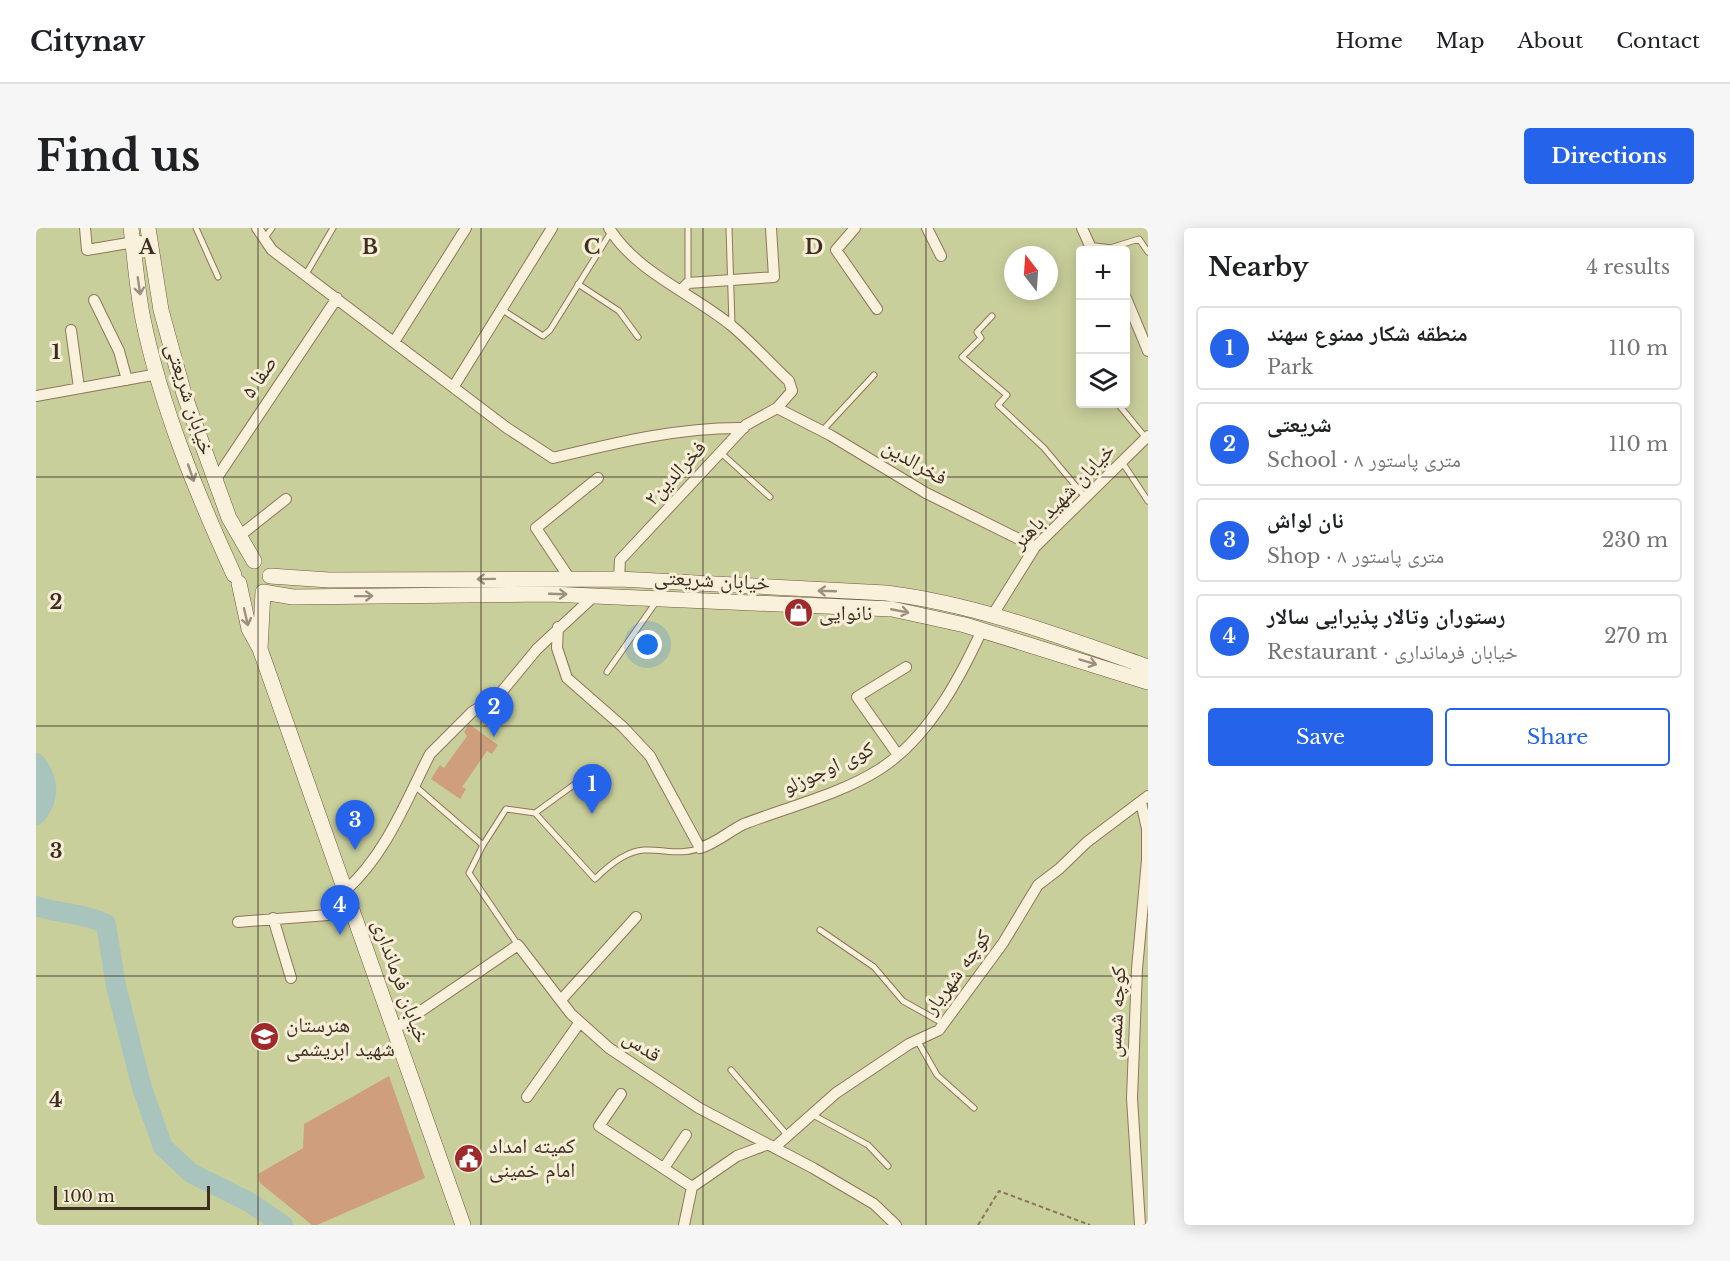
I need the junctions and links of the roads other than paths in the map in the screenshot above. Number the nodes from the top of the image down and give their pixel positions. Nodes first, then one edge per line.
1 (85, 228) edge
2 (196, 228) edge
3 (257, 228) edge
4 (272, 228) edge
5 (333, 228) edge
6 (466, 228) edge
7 (552, 228) edge
8 (688, 228) edge
9 (729, 228) edge
10 (771, 228) edge
11 (855, 228) edge
12 (927, 228) edge
13 (1082, 228) edge
14 (610, 230) edge
15 (149, 234) edge
16 (132, 235) edge
17 (264, 240) junction
18 (1090, 246) edge
19 (1119, 246) edge
20 (1148, 252) edge
21 (941, 256) dead end
22 (306, 274) junction
23 (218, 277) dead end
24 (731, 280) junction
25 (578, 284) junction
26 (684, 286) junction
27 (337, 298) junction
28 (94, 300) dead end
29 (1126, 300) edge
30 (501, 309) junction
31 (877, 309) dead end
32 (992, 316) dead end
33 (732, 326) junction
34 (71, 330) dead end
35 (638, 337) dead end
36 (394, 342) junction
37 (1148, 351) edge
38 (159, 374) junction
39 (874, 375) dead end
40 (127, 380) junction
41 (454, 386) junction
42 (79, 388) junction
43 (184, 394) junction
44 (36, 396) edge
45 (166, 400) junction
46 (777, 408) junction
47 (1122, 408) edge
48 (744, 428) junction
49 (822, 431) junction
50 (1147, 437) edge
51 (721, 453) junction
52 (1121, 461) junction
53 (598, 478) dead end
54 (216, 479) junction
55 (770, 497) dead end
56 (1085, 497) junction
57 (286, 500) dead end
58 (1148, 501) edge
59 (238, 537) junction
60 (1035, 547) junction
61 (254, 561) junction
62 (270, 576) junction
63 (236, 579) junction
64 (570, 579) junction
65 (619, 579) junction
66 (329, 580) junction
67 (751, 586) junction
68 (263, 592) junction
69 (329, 596) junction
70 (594, 596) junction
71 (658, 598) junction
72 (750, 602) junction
73 (992, 616) junction
74 (558, 627) junction
75 (982, 630) junction
76 (260, 650) junction
77 (906, 667) dead end
78 (1148, 667) edge
79 (607, 672) dead end
80 (1148, 682) edge
81 (898, 755) junction
82 (597, 768) dead end
83 (414, 786) junction
84 (1145, 799) edge
85 (535, 813) junction
86 (483, 845) junction
87 (700, 848) junction
88 (1147, 875) edge
89 (346, 890) junction
90 (354, 913) junction
91 (636, 917) dead end
92 (273, 918) junction
93 (237, 922) dead end
94 (820, 930) dead end
95 (518, 945) junction
96 (291, 978) dead end
97 (561, 1000) junction
98 (580, 1022) junction
99 (944, 1024) junction
100 (396, 1028) junction
101 (917, 1040) junction
102 (730, 1070) dead end
103 (621, 1094) dead end
104 (527, 1097) dead end
105 (974, 1108) dead end
106 (813, 1115) junction
107 (686, 1135) dead end
108 (788, 1136) junction
109 (770, 1146) junction
110 (888, 1166) dead end
111 (664, 1168) junction
112 (692, 1187) junction
113 (463, 1225) edge
114 (684, 1225) edge
115 (896, 1225) edge
116 (1140, 1225) edge

1 - 16 street
2 - 23 lane
3 - 17 street
4 - 17 lane
5 - 22 lane
6 - 36 street
7 - 30 street
8 - 26 lane
9 - 24 lane
10 - 24 street
11 - 31 street
12 - 21 street
13 - 18 street
14 - 25 lane
14 - 26 street
15 - 16 street
15 - 43 main road, خیابان شریعتی
16 -> 38 main road, خیابان شریعتی
17 - 22 street
19 - 20 lane
22 - 27 street
24 - 26 street
24 - 33 lane
25 - 30 lane
25 - 35 lane
26 - 33 street
27 - 36 street
27 - 54 street, صفا ۵
28 - 40 street
29 - 37 street
30 - 41 street
32 - 56 lane
33 - 46 street
34 - 42 street
36 - 41 street
38 - 40 street
38 - 45 main road, خیابان شریعتی
39 - 49 lane
40 - 42 street
41 - 48 street
42 - 44 street
43 - 45 main road
43 - 54 main road, خیابان شریعتی
45 -> 63 main road, خیابان شریعتی
46 - 48 street, فخرالدین۲
46 - 49 street, فخرالدین
47 - 50 lane
48 - 51 street, فخرالدین۲
49 - 60 street, فخرالدین
50 - 52 street, خیابان شهید باهنر
51 - 55 lane
51 - 65 street, فخرالدین۲
52 - 56 street, خیابان شهید باهنر
52 - 58 lane
53 - 64 street
54 - 59 main road, خیابان شریعتی
56 - 60 street, خیابان شهید باهنر
57 - 59 street
59 - 61 main road, خیابان شریعتی
60 - 73 street, خیابان شهید باهنر
61 - 62 main road
61 - 63 main road
62 - 66 main road, خیابان شریعتی
62 - 68 main road
63 - 68 main road
63 -> 76 main road, خیابان فرمانداری
64 - 65 main road, خیابان شریعتی
64 -> 66 main road, خیابان شریعتی
65 - 67 main road, خیابان شریعتی
66 - 69 main road
67 - 72 main road
73 -> 67 main road, خیابان شریعتی
68 - 69 main road, خیابان شریعتی
68 - 76 main road, خیابان فرمانداری
69 -> 70 main road, خیابان شریعتی
70 - 71 main road, خیابان شریعتی
70 - 74 street
71 - 72 main road, خیابان شریعتی
71 - 79 lane
72 -> 75 main road, خیابان شریعتی
73 - 78 main road, خیابان شریعتی
74 - 83 street
74 - 87 street
75 -> 80 main road, خیابان شریعتی
75 - 81 street, کوی اوجوزلو
76 - 89 main road, خیابان فرمانداری
77 - 81 street
81 - 87 street, کوی اوجوزلو
82 - 85 lane
83 - 86 lane
83 - 89 street
84 - 88 street, کوچه شمس
84 - 99 street, کوچه شهریار
85 - 86 lane
85 - 87 lane
86 - 95 lane
88 - 116 street, کوچه شمس
89 - 90 main road, خیابان فرمانداری
90 - 92 street
90 - 100 main road, خیابان فرمانداری
91 - 97 street
92 - 93 street
92 - 96 street
94 - 99 lane
95 - 97 street, قدس
95 - 100 street
97 - 98 street, قدس
98 - 104 street
98 - 109 street, قدس
99 - 101 street, کوچه شهریار
100 - 113 main road, خیابان فرمانداری
101 - 105 lane
101 - 106 street, کوچه شهریار
102 - 108 lane
103 - 111 street
106 - 108 street, کوچه شهریار
106 - 110 lane
107 - 111 street
108 - 109 street, کوچه شهریار
109 - 112 street, کوچه شهریار
109 - 115 street, قدس
111 - 112 street
112 - 114 street

